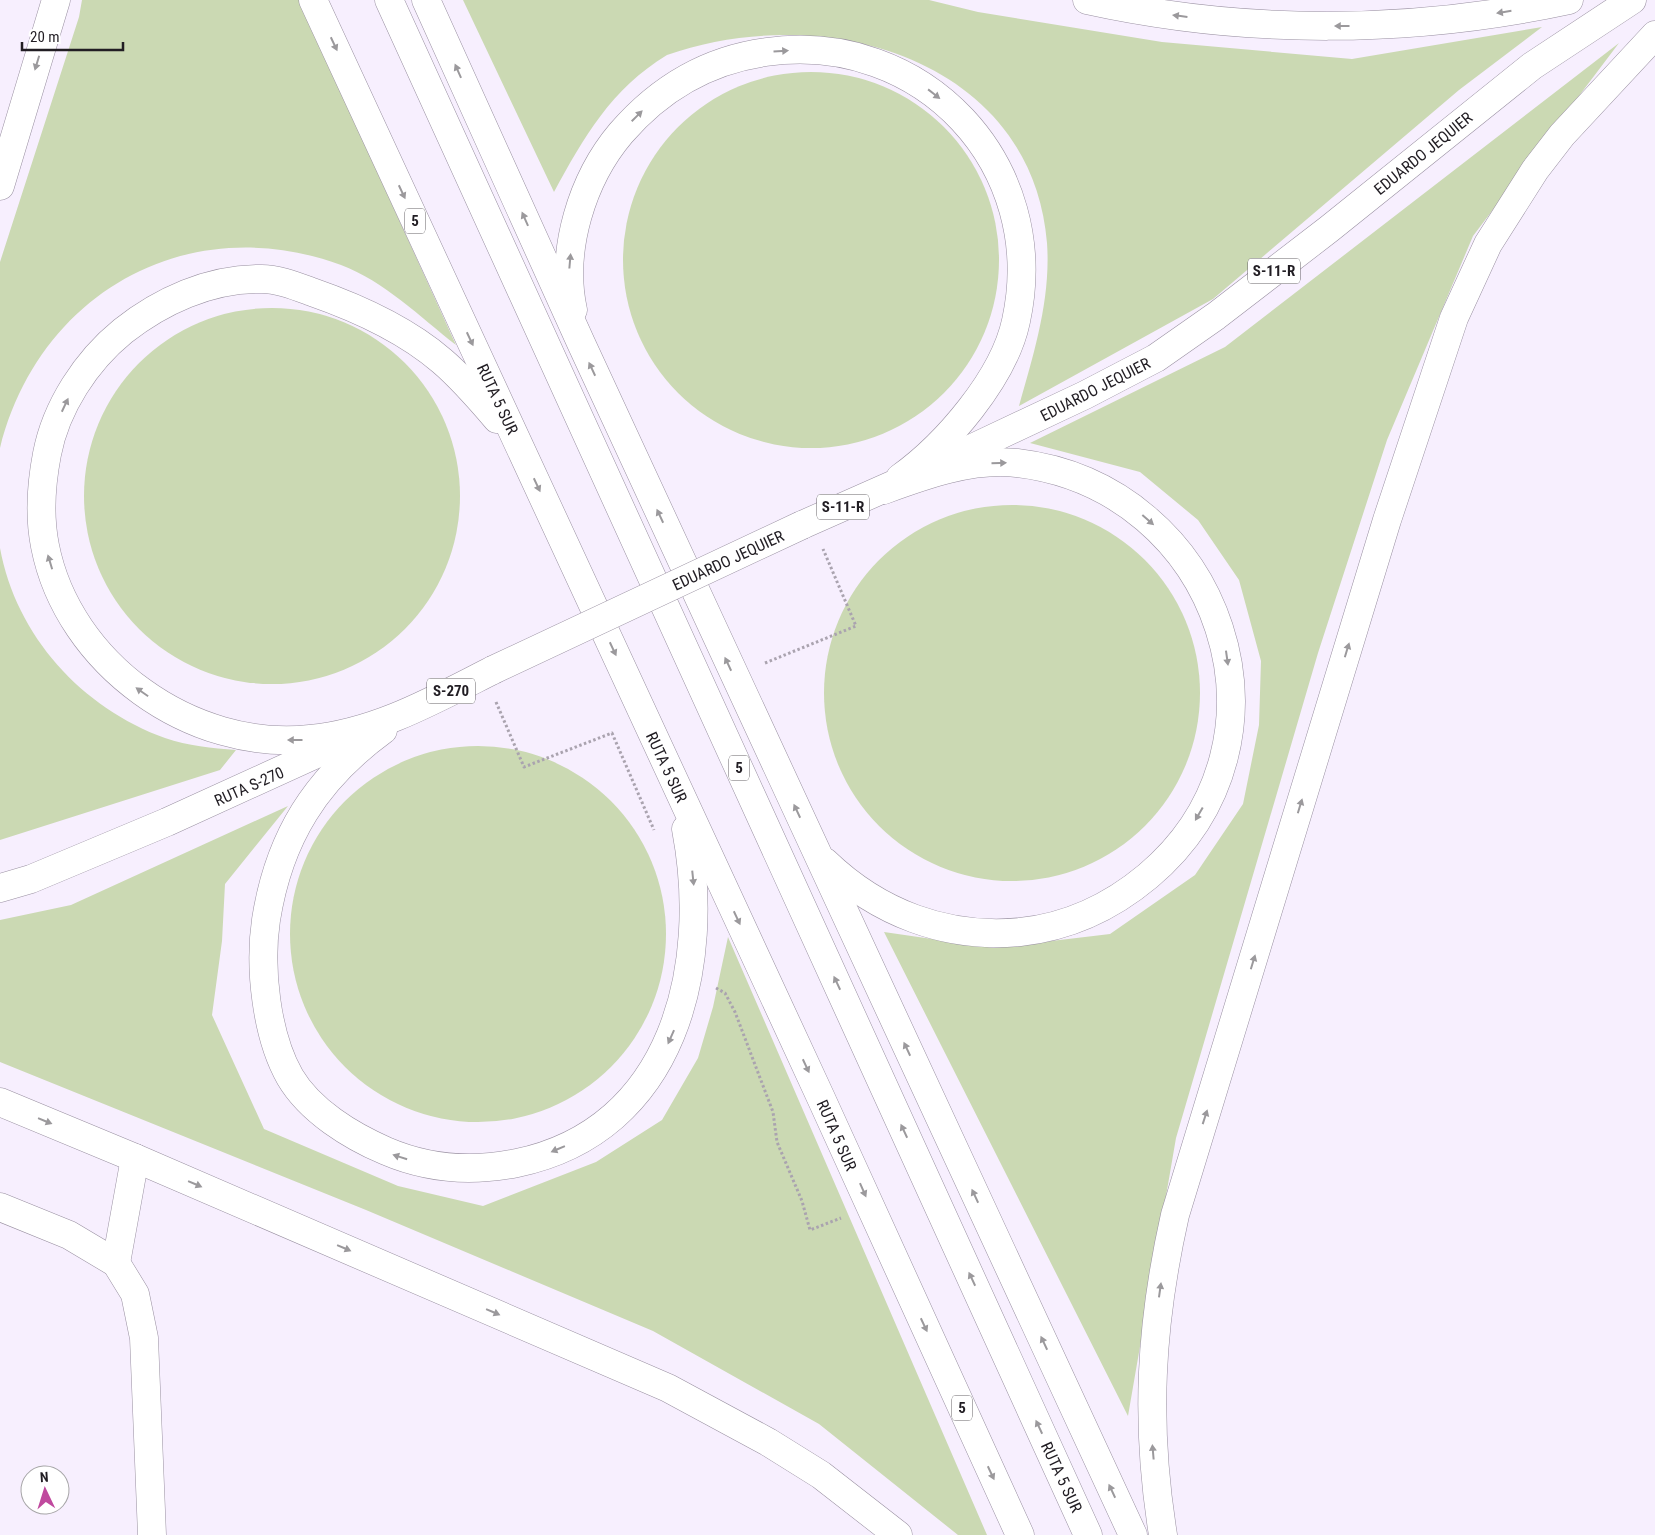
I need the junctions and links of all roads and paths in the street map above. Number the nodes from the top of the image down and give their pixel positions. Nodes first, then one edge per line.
1 (56, 0) edge
2 (313, 0) edge
3 (389, 0) edge
4 (426, 0) edge
5 (1087, 0) edge
6 (1569, 0) edge
7 (1632, 0) edge
8 (1655, 35) edge
9 (0, 186) edge
10 (581, 343) junction
11 (517, 441) junction
12 (884, 490) junction
13 (826, 556) dead end
14 (493, 670) joint
15 (734, 676) junction
16 (499, 710) dead end
17 (409, 711) junction
18 (524, 767) dead end
19 (672, 779) junction
20 (817, 855) junction
21 (0, 888) edge
22 (0, 1102) edge
23 (135, 1158) junction
24 (0, 1207) edge
25 (116, 1263) junction
26 (152, 1535) edge
27 (898, 1535) edge
28 (1020, 1535) edge
29 (1088, 1535) edge
30 (1133, 1535) edge
31 (1163, 1535) edge

1 -> 9 main road
2 -> 11 main road, RUTA 5 SUR / 5
29 -> 3 main road, RUTA 5 SUR / 5
10 -> 4 main road
6 -> 5 main road
7 - 12 main road, EDUARDO JEQUIER / S-11-R
31 -> 8 main road
10 -> 12 main road
15 -> 10 main road
17 -> 11 main road
11 -> 19 main road, RUTA 5 SUR / 5
12 - 14 main road, EDUARDO JEQUIER / S-11-R, bridge
12 -> 20 main road
13 - 15 path
14 - 17 main road, RUTA S-270 / S-270
20 -> 15 main road
16 - 18 path
19 -> 17 main road
17 - 21 main road, RUTA S-270 / S-270
19 -> 28 main road, RUTA 5 SUR / 5
30 -> 20 main road
22 -> 23 main road
23 - 25 main road
23 -> 27 main road
24 - 25 main road
25 - 26 main road

